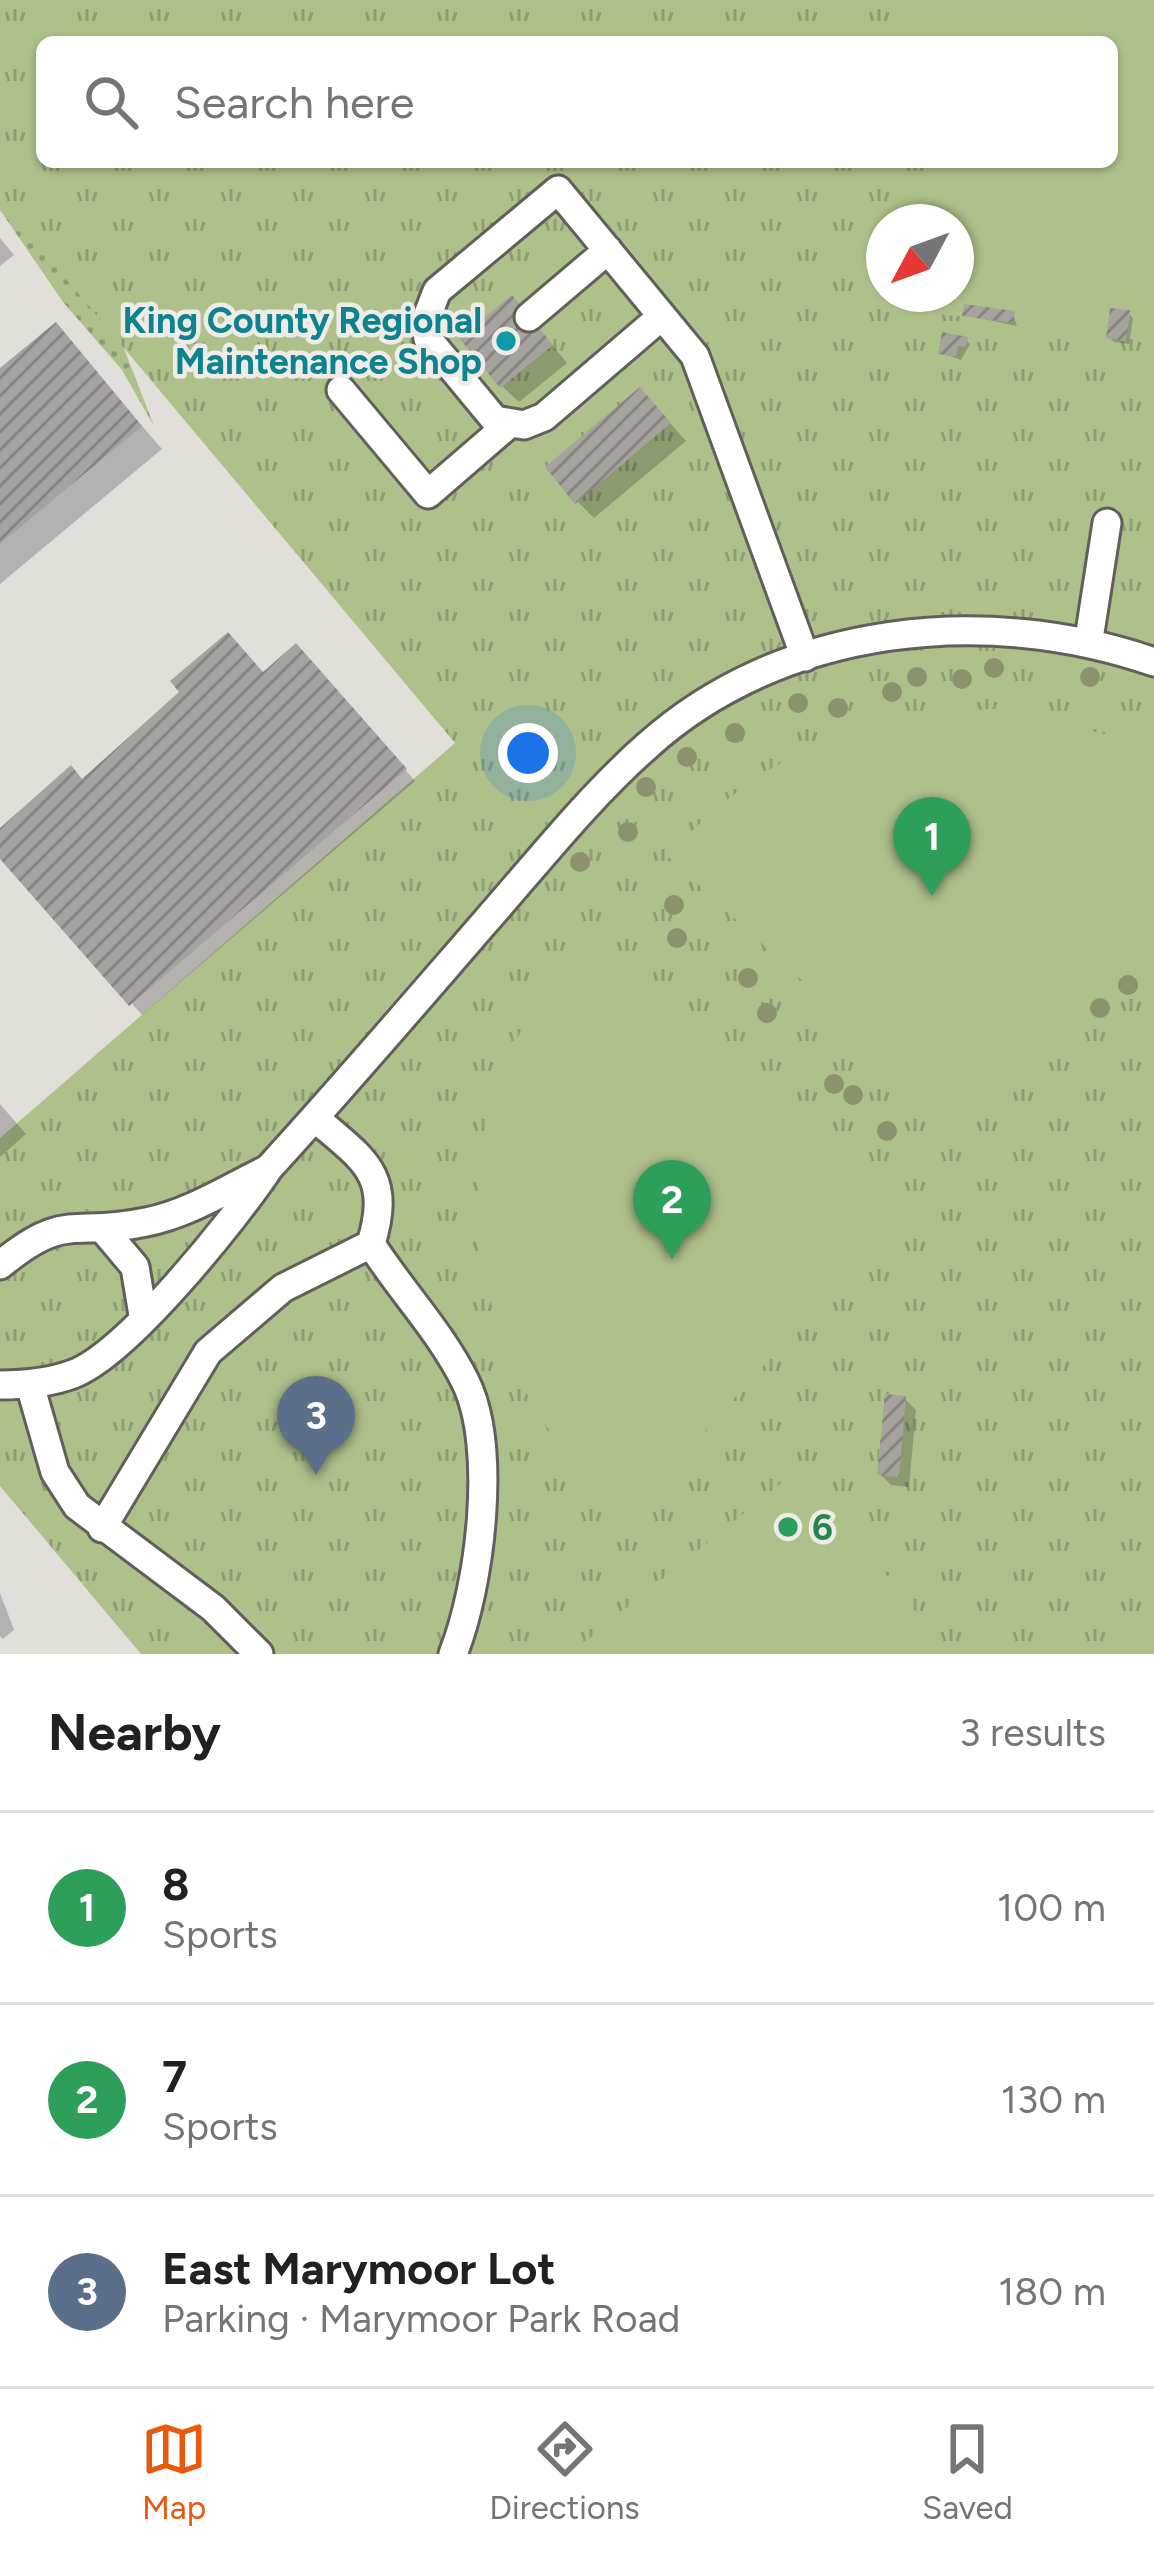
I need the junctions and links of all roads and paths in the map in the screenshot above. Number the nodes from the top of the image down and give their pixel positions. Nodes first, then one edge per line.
1 (608, 250) junction
2 (662, 316) junction
3 (529, 317) dead end
4 (341, 390) dead end
5 (508, 425) junction
6 (1107, 523) dead end
7 (1089, 639) junction
8 (806, 657) junction
9 (1154, 662) edge
10 (315, 1118) junction
11 (269, 1168) junction
12 (104, 1229) junction
13 (370, 1244) junction
14 (0, 1265) edge
15 (143, 1315) junction
16 (0, 1385) edge
17 (30, 1385) junction
18 (102, 1528) junction
19 (259, 1654) edge
20 (453, 1654) edge

1 - 2 street
1 - 3 street
1 - 5 street
2 - 5 street
2 - 8 street
4 - 5 street
6 - 7 street
7 - 8 street
7 - 9 street
8 - 10 street
10 - 11 street
10 - 13 street
11 - 12 street
11 - 15 street
12 - 14 street
12 - 15 street
13 - 18 street
13 - 20 street
15 - 17 street
16 - 17 street
17 - 18 street
18 - 19 street

